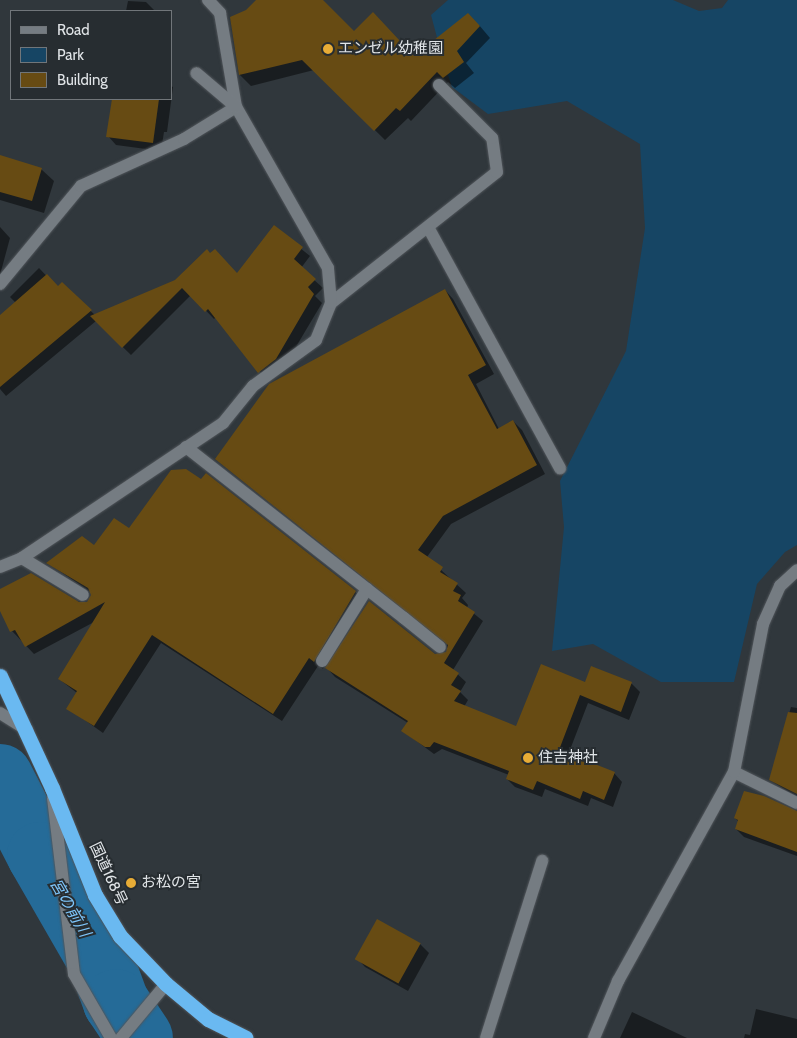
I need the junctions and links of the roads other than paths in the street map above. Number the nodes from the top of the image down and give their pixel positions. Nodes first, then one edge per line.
1 (208, 0) edge
2 (196, 73) dead end
3 (439, 85) dead end
4 (236, 107) junction
5 (429, 229) junction
6 (0, 284) edge
7 (331, 304) junction
8 (186, 448) junction
9 (560, 468) dead end
10 (22, 558) junction
11 (0, 567) edge
12 (797, 570) edge
13 (367, 588) junction
14 (83, 595) dead end
15 (440, 647) dead end
16 (322, 662) dead end
17 (0, 676) edge
18 (0, 713) edge
19 (26, 730) junction
20 (734, 772) junction
21 (52, 788) junction
22 (797, 802) edge
23 (542, 861) dead end
24 (166, 984) junction
25 (111, 1038) edge
26 (121, 1038) edge
27 (246, 1038) edge
28 (486, 1038) edge
29 (594, 1038) edge

1 - 4 street
2 - 4 street
3 - 5 street
4 - 6 street
4 - 7 street
5 - 7 street
5 - 9 street
7 - 8 street
8 - 10 street
8 - 13 street
10 - 11 street
10 - 14 street
12 - 20 street
13 - 15 street
13 - 16 street
17 - 19 highway, 国道168号
18 - 19 street
19 - 21 highway, 国道168号
20 - 22 street
20 - 29 street
21 - 24 highway, 国道168号
21 - 25 street
23 - 28 street
24 - 26 street
24 - 27 highway, 国道168号

